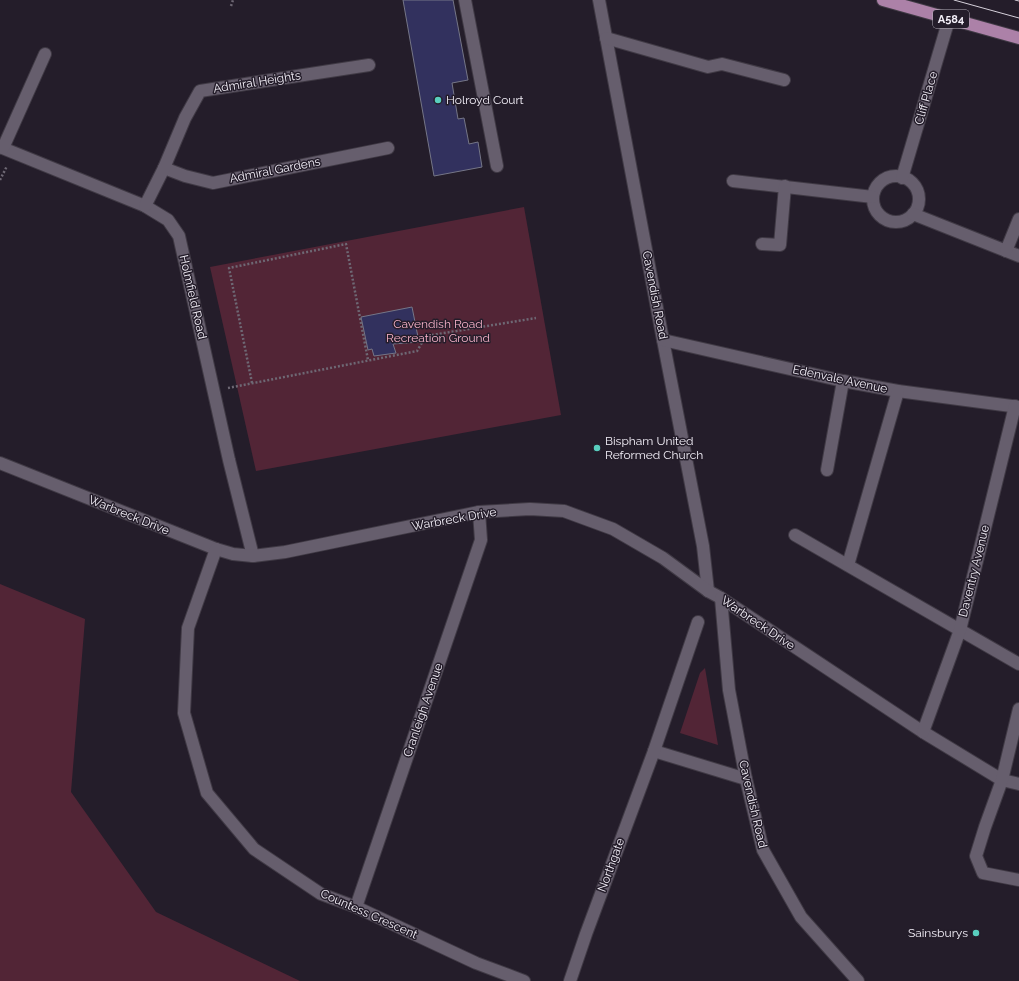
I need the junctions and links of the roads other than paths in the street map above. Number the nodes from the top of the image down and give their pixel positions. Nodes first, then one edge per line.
1 (465, 0) edge
2 (599, 0) edge
3 (883, 0) edge
4 (949, 19) junction
5 (606, 38) junction
6 (1019, 38) edge
7 (44, 54) dead end
8 (369, 65) dead end
9 (784, 80) dead end
10 (1, 148) edge
11 (388, 148) dead end
12 (497, 166) dead end
13 (164, 168) junction
14 (902, 178) junction
15 (732, 181) dead end
16 (785, 186) junction
17 (873, 197) junction
18 (145, 206) junction
19 (914, 214) junction
20 (1019, 220) edge
21 (762, 244) dead end
22 (1006, 251) junction
23 (1019, 256) edge
24 (663, 340) junction
25 (843, 381) junction
26 (898, 391) junction
27 (1017, 407) edge
28 (0, 463) edge
29 (827, 470) dead end
30 (479, 512) junction
31 (795, 535) dead end
32 (216, 549) junction
33 (253, 556) junction
34 (848, 565) junction
35 (708, 591) junction
36 (721, 598) junction
37 (698, 622) dead end
38 (960, 630) junction
39 (1019, 664) edge
40 (1019, 709) edge
41 (923, 732) junction
42 (654, 751) junction
43 (746, 779) junction
44 (1002, 780) junction
45 (1019, 784) edge
46 (1019, 880) edge
47 (356, 907) junction
48 (524, 981) edge
49 (570, 981) edge
50 (858, 981) edge

1 - 12 street
2 - 5 street, Cavendish Road
3 - 4 main road, A584
4 - 6 main road, A584
4 - 14 street, Cliff Place
5 - 9 street
5 - 24 street, Cavendish Road
7 - 10 street
8 - 13 street, Admiral Heights
10 - 18 street, Holmfield Road
11 - 13 street, Admiral Gardens
13 - 18 street, Admiral Heights
14 - 17 street
14 - 19 street
15 - 16 street
16 - 17 street
16 - 21 street
17 - 19 street
18 - 33 street, Holmfield Road
19 - 22 street
20 - 22 street
22 - 23 street
24 - 25 street, Edenvale Avenue
24 - 35 street, Cavendish Road
25 - 26 street, Edenvale Avenue
25 - 29 street
26 - 27 street, Edenvale Avenue
26 - 34 street
27 - 38 street, Daventry Avenue
28 - 32 street, Warbreck Drive
30 - 33 street, Warbreck Drive
30 - 35 street, Warbreck Drive
30 - 47 street, Cranleigh Avenue
31 - 34 street
32 - 33 street, Warbreck Drive
32 - 47 street, Countess Crescent
34 - 38 street
35 - 36 street, Warbreck Drive
36 - 41 street, Warbreck Drive
36 - 43 street, Cavendish Road
37 - 42 street, Northgate
38 - 39 street
38 - 41 street, Daventry Avenue
40 - 44 street
41 - 44 street, Warbreck Drive
42 - 43 street
42 - 49 street, Northgate
43 - 50 street, Cavendish Road
44 - 45 street, Warbreck Drive
44 - 46 street
47 - 48 street, Countess Crescent

